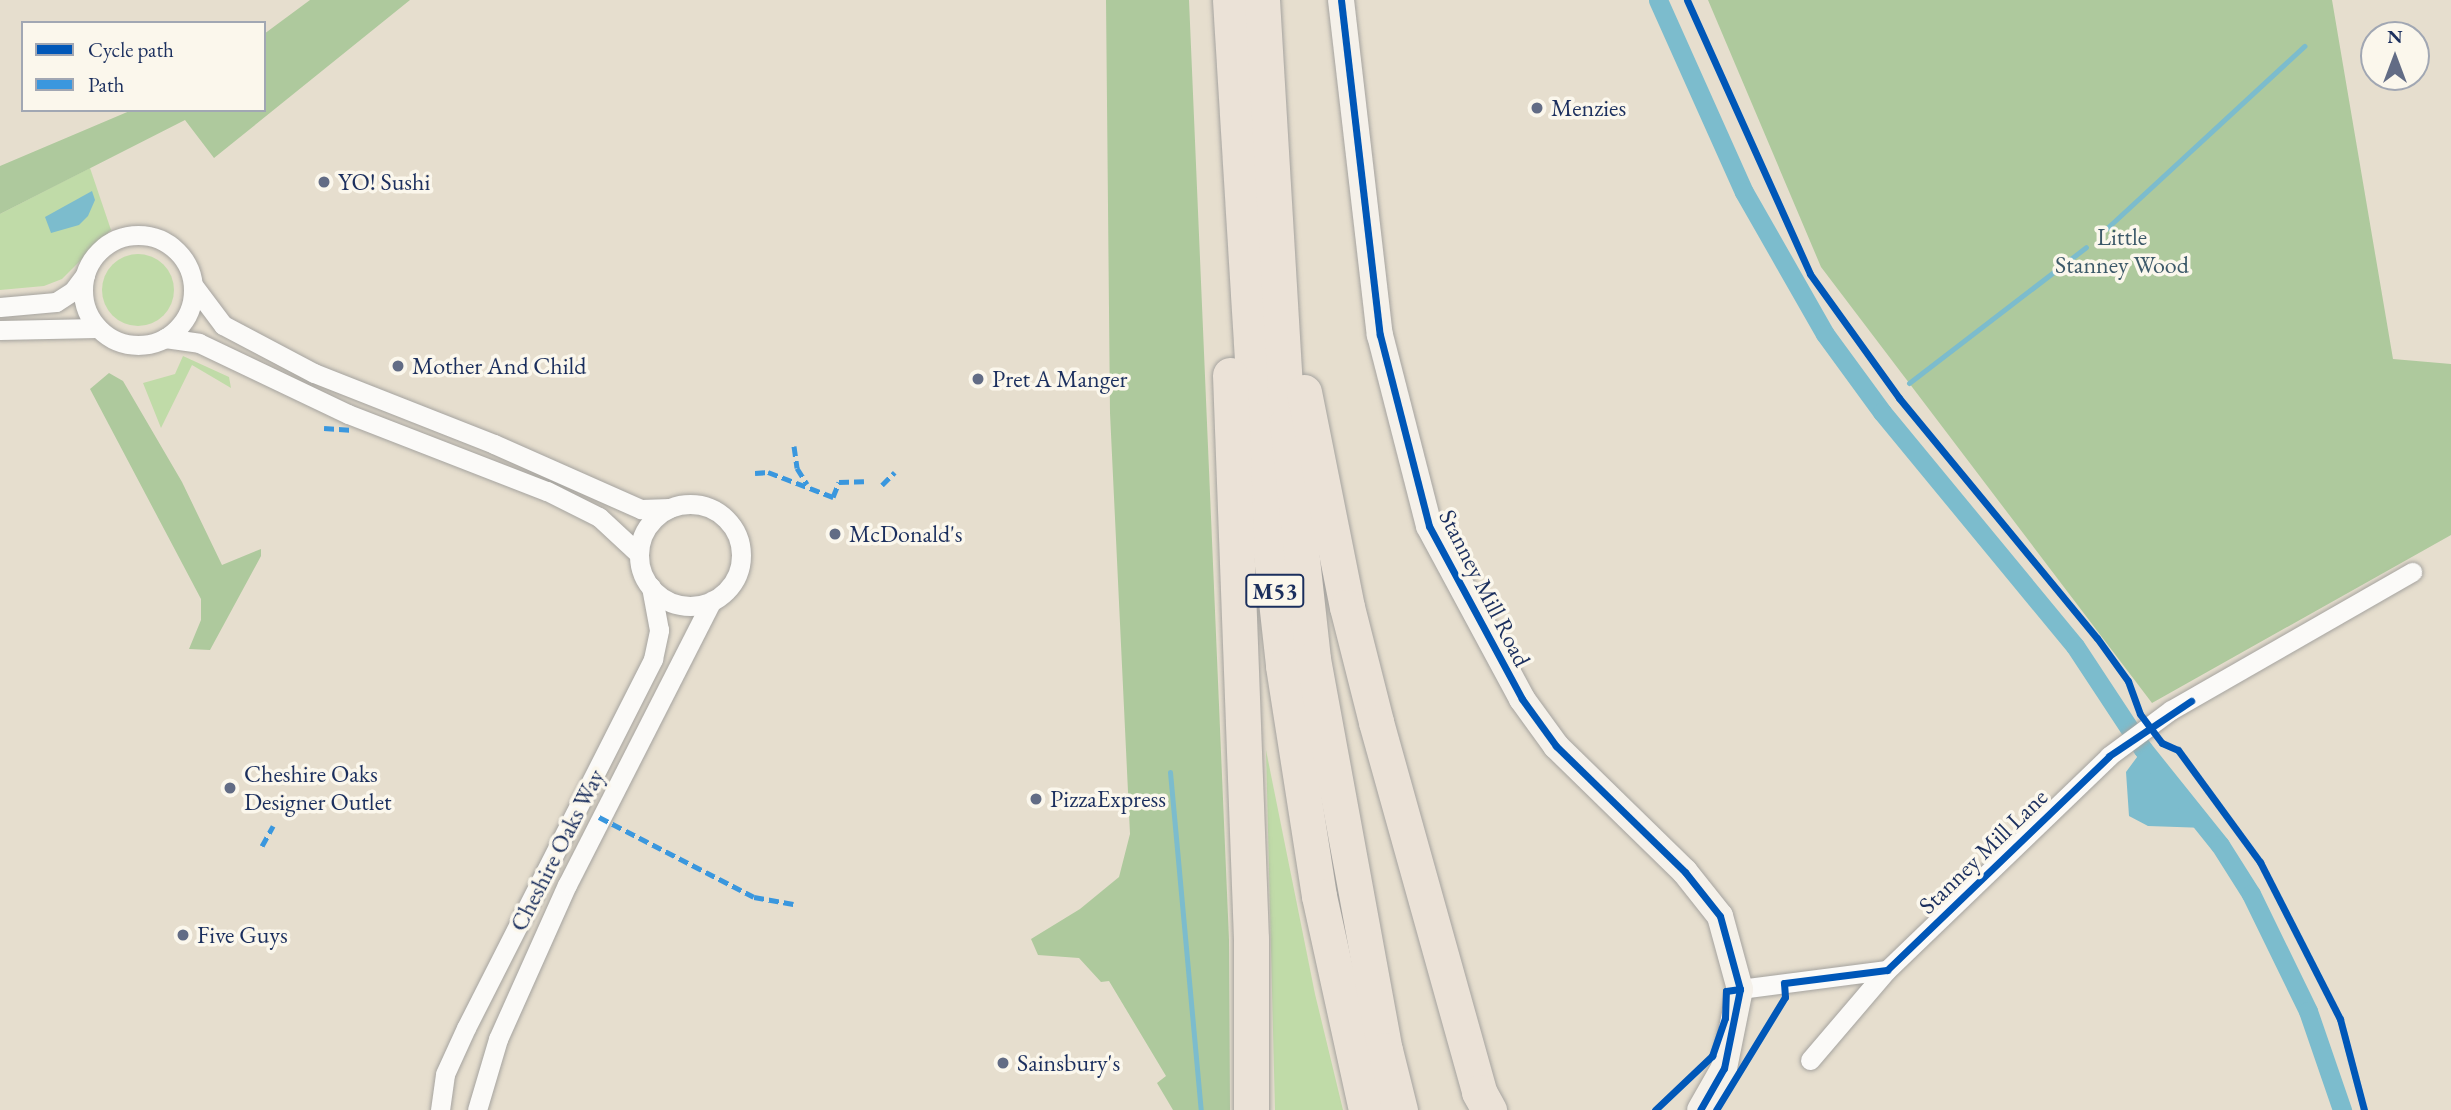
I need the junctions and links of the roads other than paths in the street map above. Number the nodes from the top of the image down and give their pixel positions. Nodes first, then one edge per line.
1 (1230, 0) edge
2 (1262, 0) edge
3 (1341, 0) edge
4 (1234, 66) junction
5 (1278, 246) junction
6 (85, 275) junction
7 (193, 285) junction
8 (0, 307) edge
9 (97, 328) junction
10 (0, 330) edge
11 (165, 338) junction
12 (670, 508) junction
13 (639, 554) junction
14 (2412, 572) dead end
15 (650, 587) junction
16 (712, 601) junction
17 (1887, 970) junction
18 (1740, 989) junction
19 (1810, 1060) dead end
20 (440, 1110) edge
21 (477, 1110) edge
22 (1251, 1110) edge
23 (1366, 1110) edge
24 (1400, 1110) edge
25 (1489, 1110) edge
26 (1700, 1110) edge

1 - 4 highway, M53
2 - 5 highway, M53
3 - 18 street, Stanney Mill Road
4 - 22 highway
4 - 23 highway, M53
5 - 24 highway, M53
5 - 25 highway
6 - 7 street
6 - 8 street
6 - 9 street
7 - 11 street
7 - 12 street
9 - 10 street
9 - 11 street
11 - 13 street
12 - 13 street
12 - 16 street
13 - 15 street
14 - 17 street, Stanney Mill Lane
15 - 16 street
15 - 20 street, Cheshire Oaks Way
16 - 21 street, Cheshire Oaks Way
17 - 18 street
17 - 19 street, Stanney Mill Lane
18 - 26 street, Stanney Mill Road

